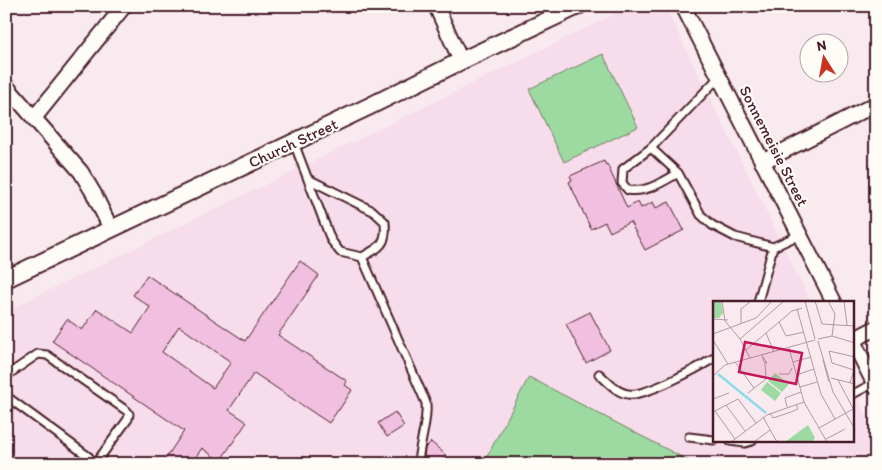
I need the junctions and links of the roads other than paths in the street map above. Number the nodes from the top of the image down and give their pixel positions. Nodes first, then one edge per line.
1 (124, 6) edge
2 (436, 6) edge
3 (578, 6) edge
4 (682, 6) edge
5 (461, 61) junction
6 (719, 77) junction
7 (6, 86) edge
8 (876, 104) edge
9 (34, 118) junction
10 (294, 143) junction
11 (651, 148) junction
12 (762, 162) junction
13 (678, 172) junction
14 (308, 179) junction
15 (111, 229) junction
16 (799, 235) junction
17 (773, 247) junction
18 (362, 257) junction
19 (8, 273) edge
20 (758, 301) edge
21 (833, 301) edge
22 (876, 328) edge
23 (854, 339) edge
24 (854, 342) edge
25 (713, 359) edge
26 (600, 374) dead end
27 (6, 376) edge
28 (875, 385) edge
29 (854, 394) edge
30 (6, 396) edge
31 (689, 437) dead end
32 (713, 440) edge
33 (94, 464) edge
34 (418, 464) edge

1 - 9 street
2 - 5 street
3 - 5 street, Church Street
4 - 6 street, Sonnemeisie Street
5 - 10 street, Church Street
6 - 11 lane
6 - 12 street, Sonnemeisie Street
7 - 9 street
8 - 12 street
9 - 15 street
10 - 14 lane
10 - 15 street, Church Street
11 - 13 lane
11 - 13 lane
12 - 16 street, Sonnemeisie Street
13 - 17 lane
14 - 18 lane
14 - 18 lane
15 - 19 street, Church Street
16 - 17 lane
16 - 21 street, Sonnemeisie Street
17 - 20 lane
18 - 34 lane
22 - 23 street
24 - 28 street
25 - 26 lane
27 - 33 lane
28 - 29 lane
30 - 33 lane
31 - 32 lane

